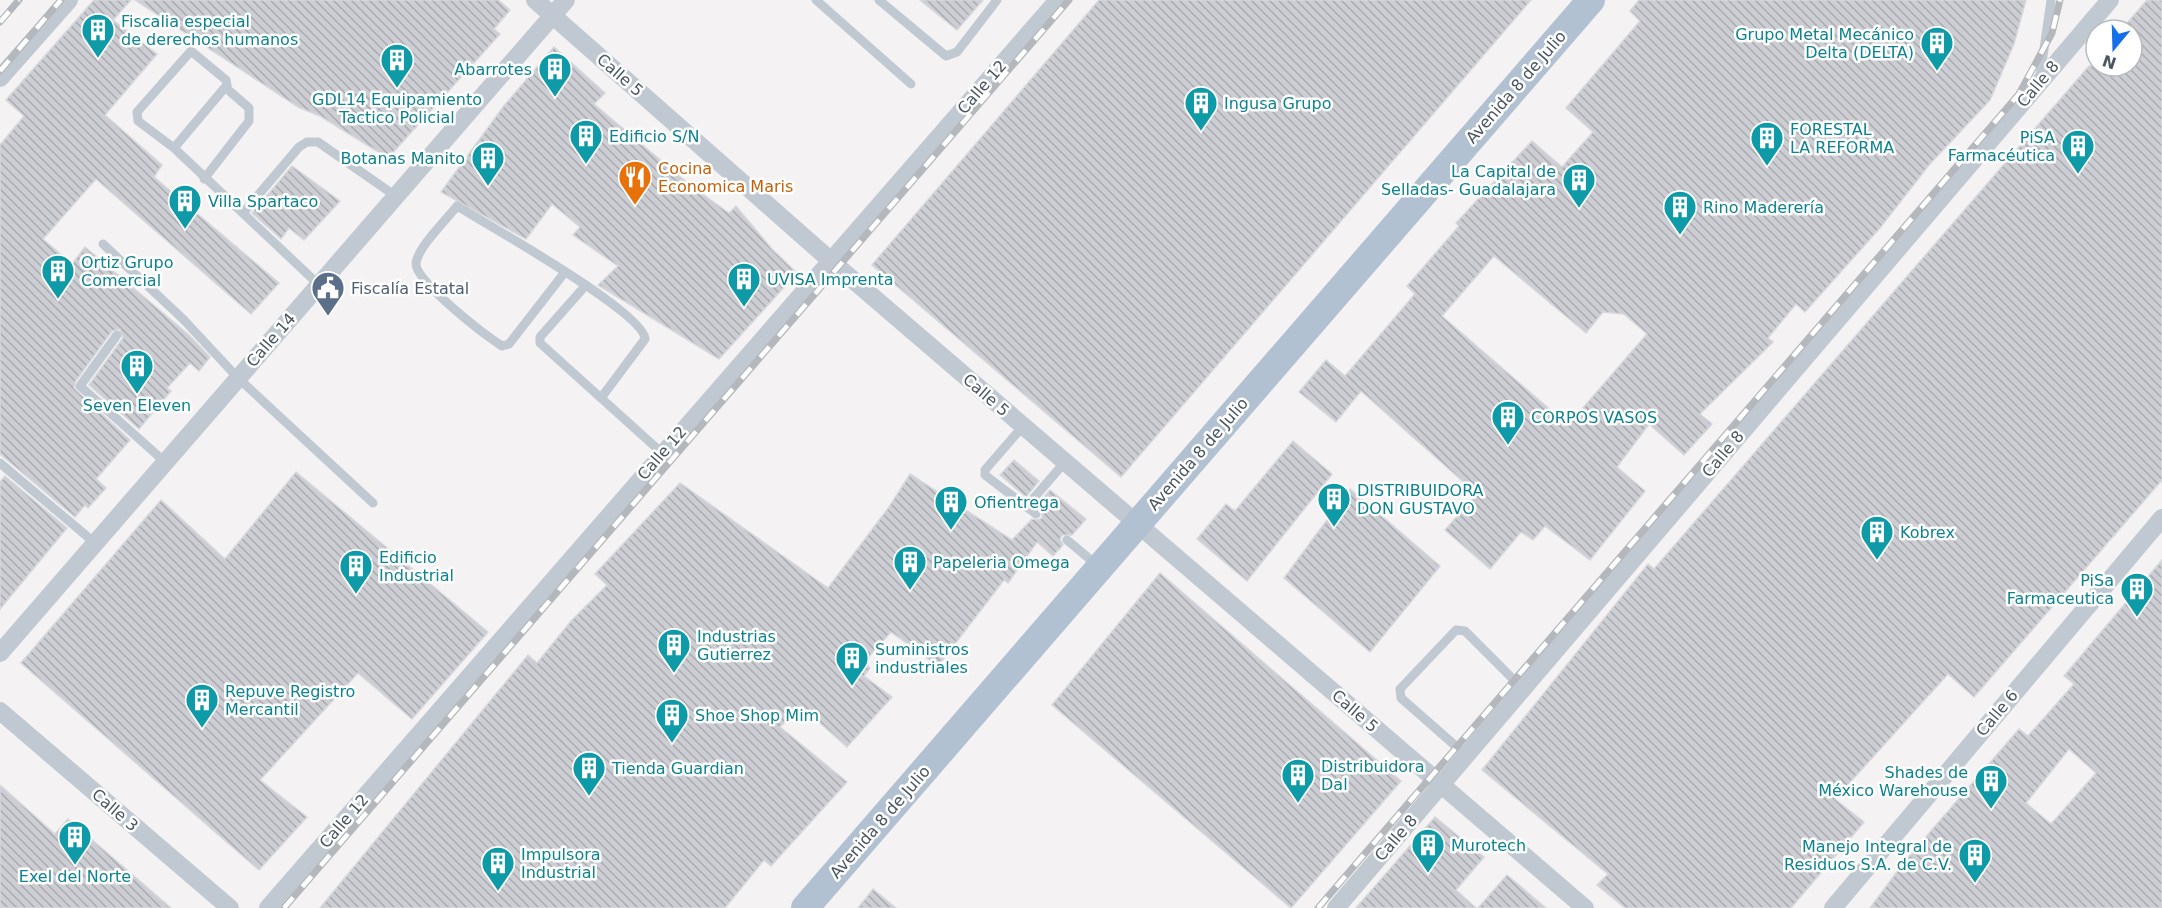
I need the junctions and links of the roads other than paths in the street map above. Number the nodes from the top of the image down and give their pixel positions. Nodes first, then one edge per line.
1 (69, 0) edge
2 (535, 0) edge
3 (566, 0) edge
4 (816, 0) edge
5 (879, 0) edge
6 (997, 0) edge
7 (1058, 0) edge
8 (1590, 0) edge
9 (2051, 0) edge
10 (2109, 0) edge
11 (553, 16) junction
12 (0, 78) edge
13 (2039, 82) junction
14 (911, 84) dead end
15 (226, 88) junction
16 (174, 148) junction
17 (204, 179) junction
18 (397, 197) junction
19 (243, 213) junction
20 (103, 244) dead end
21 (830, 260) junction
22 (565, 272) junction
23 (319, 285) junction
24 (586, 285) junction
25 (117, 335) dead end
26 (238, 378) junction
27 (601, 398) junction
28 (1023, 426) junction
29 (662, 453) junction
30 (165, 462) junction
31 (1065, 462) junction
32 (0, 463) edge
33 (373, 503) dead end
34 (1026, 507) junction
35 (1036, 514) dead end
36 (2162, 518) edge
37 (1138, 524) junction
38 (1067, 540) dead end
39 (95, 543) junction
40 (1100, 568) junction
41 (0, 653) edge
42 (1523, 689) junction
43 (0, 711) edge
44 (1467, 756) junction
45 (1442, 785) junction
46 (230, 908) edge
47 (268, 908) edge
48 (805, 908) edge
49 (1336, 908) edge
50 (1585, 908) edge
51 (1833, 908) edge

1 - 12 street
2 - 11 street, Calle 5
3 - 11 street, Calle 14
4 - 14 lane
5 - 6 lane
7 - 21 street, Calle 12
8 - 37 main road, Avenida 8 de Julio
9 - 13 lane
10 - 13 street, Calle 8
11 - 18 street, Calle 14
11 - 21 street, Calle 5
13 - 42 street, Calle 8
15 - 16 lane
15 - 16 lane
15 - 17 lane
16 - 17 lane
17 - 19 lane
18 - 19 lane
18 - 23 street, Calle 14
19 - 23 lane
20 - 26 lane
21 - 28 street, Calle 5
21 - 29 street, Calle 12
22 - 22 lane
22 - 24 lane
23 - 26 street, Calle 14
24 - 27 lane
24 - 27 lane
25 - 30 lane
26 - 30 street, Calle 14
26 - 33 lane
27 - 29 lane
28 - 31 street, Calle 5
28 - 34 lane
29 - 47 street, Calle 12
30 - 39 street, Calle 14
31 - 34 lane
31 - 37 street, Calle 5
32 - 39 lane
34 - 35 lane
36 - 51 street, Calle 6
37 - 40 main road, Avenida 8 de Julio
37 - 45 street, Calle 5
38 - 40 lane
39 - 41 street, Calle 14
40 - 48 main road, Avenida 8 de Julio
42 - 44 street, Calle 8
42 - 44 lane
43 - 46 street, Calle 3
44 - 45 street, Calle 8
45 - 49 street, Calle 8
45 - 50 street, Calle 5

